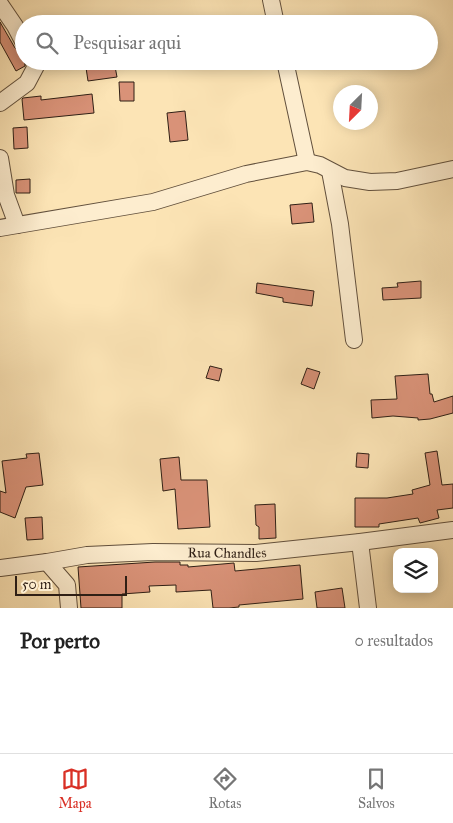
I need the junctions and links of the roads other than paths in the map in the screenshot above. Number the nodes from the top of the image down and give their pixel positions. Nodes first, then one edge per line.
1 (271, 0) edge
2 (0, 4) edge
3 (274, 15) edge
4 (15, 26) edge
5 (34, 70) edge
6 (286, 70) edge
7 (0, 103) edge
8 (0, 158) edge
9 (308, 162) junction
10 (453, 169) edge
11 (330, 171) junction
12 (16, 225) junction
13 (0, 228) edge
14 (354, 340) dead end
15 (453, 530) edge
16 (360, 542) junction
17 (47, 562) junction
18 (0, 568) edge
19 (70, 608) edge
20 (368, 608) edge

1 - 3 street
2 - 4 street
5 - 7 street
6 - 9 street
8 - 12 street
9 - 11 street
9 - 12 street
10 - 11 street
11 - 14 street
12 - 13 street
15 - 16 street, Rua Chandles
16 - 17 street, Rua Chandles
16 - 20 street
17 - 18 street, Rua Chandles
17 - 19 street

